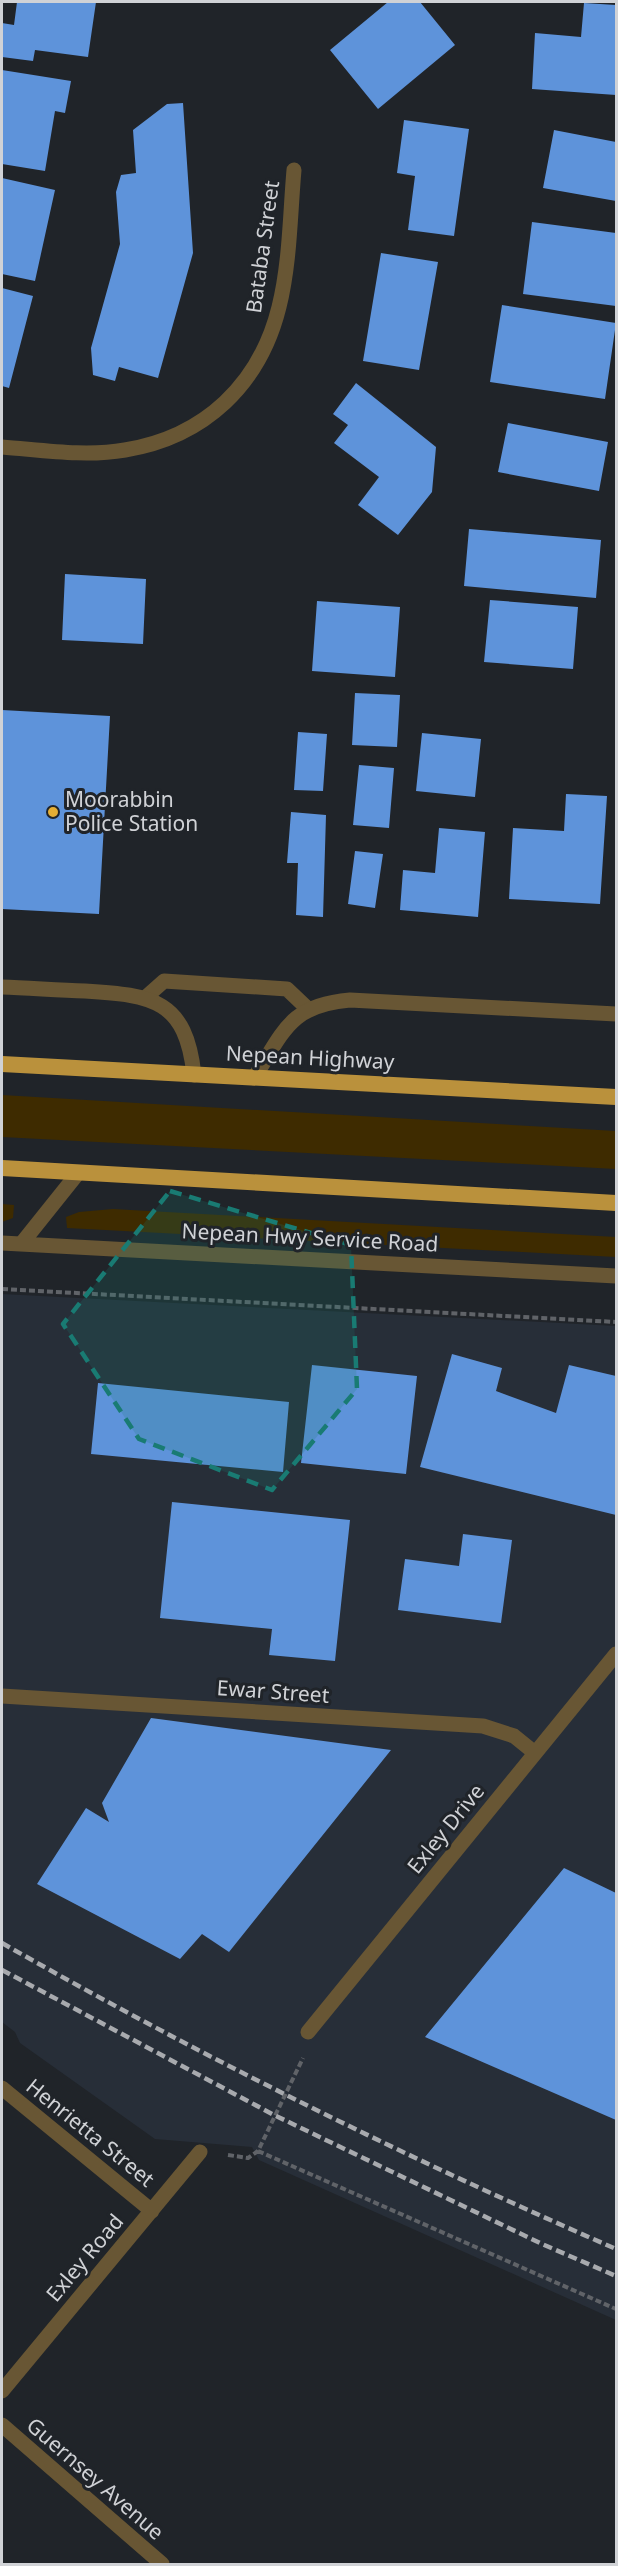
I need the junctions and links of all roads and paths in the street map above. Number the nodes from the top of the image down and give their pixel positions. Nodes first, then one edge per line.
1 (294, 170) dead end
2 (2, 447) edge
3 (2, 987) edge
4 (146, 997) junction
5 (307, 1008) junction
6 (616, 1014) edge
7 (2, 1064) edge
8 (194, 1075) junction
9 (254, 1078) junction
10 (616, 1097) edge
11 (2, 1168) edge
12 (78, 1173) junction
13 (616, 1203) edge
14 (2, 1243) edge
15 (22, 1244) junction
16 (616, 1276) edge
17 (2, 1289) edge
18 (616, 1322) edge
19 (616, 1654) edge
20 (2, 1696) edge
21 (535, 1753) junction
22 (308, 2032) joint
23 (2, 2088) edge
24 (258, 2151) junction
25 (200, 2152) joint
26 (152, 2211) junction
27 (616, 2309) edge
28 (2, 2391) edge
29 (2, 2425) edge
30 (162, 2565) edge

1 - 2 street, Bataba Street
3 - 4 street
4 - 5 street
4 - 8 street
5 - 6 street
5 - 9 street
7 - 8 highway, Nepean Highway
8 - 9 highway, Nepean Highway
9 - 10 highway, Nepean Highway
11 - 12 highway
12 - 13 highway
12 - 15 street
14 - 15 street, Nepean Hwy Service Road
15 - 16 street, Nepean Hwy Service Road
17 - 18 path
19 - 21 street, Exley Drive
20 - 21 street, Ewar Street
21 - 22 street, Exley Drive
22 - 24 path
23 - 26 street, Henrietta Street
24 - 25 path
24 - 27 path
25 - 26 street, Exley Road
26 - 28 street, Exley Road
29 - 30 street, Guernsey Avenue

